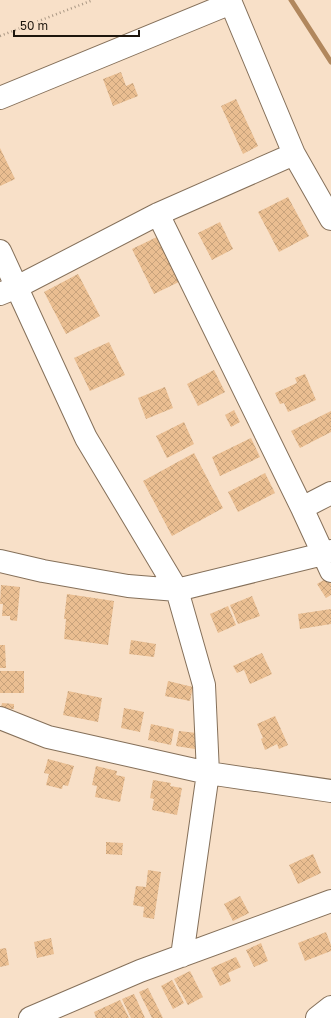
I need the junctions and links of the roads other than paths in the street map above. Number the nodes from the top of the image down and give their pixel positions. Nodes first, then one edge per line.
1 (0, 98) edge
2 (294, 154) junction
3 (158, 214) junction
4 (331, 218) edge
5 (0, 251) edge
6 (8, 291) edge
7 (331, 493) edge
8 (302, 508) junction
9 (328, 559) edge
10 (0, 561) edge
11 (177, 590) junction
12 (0, 718) edge
13 (208, 773) junction
14 (331, 791) edge
15 (331, 900) edge
16 (182, 956) junction
17 (331, 1007) edge
18 (30, 1018) edge
19 (317, 1018) edge

1 - 2 street
2 - 3 street
2 - 4 street
3 - 6 street
3 - 8 street
5 - 6 street
6 - 11 street
7 - 8 street
8 - 9 street
9 - 11 street
10 - 11 street
11 - 13 street
12 - 13 street
13 - 14 street
13 - 16 street
15 - 16 street
16 - 18 street
17 - 19 street

